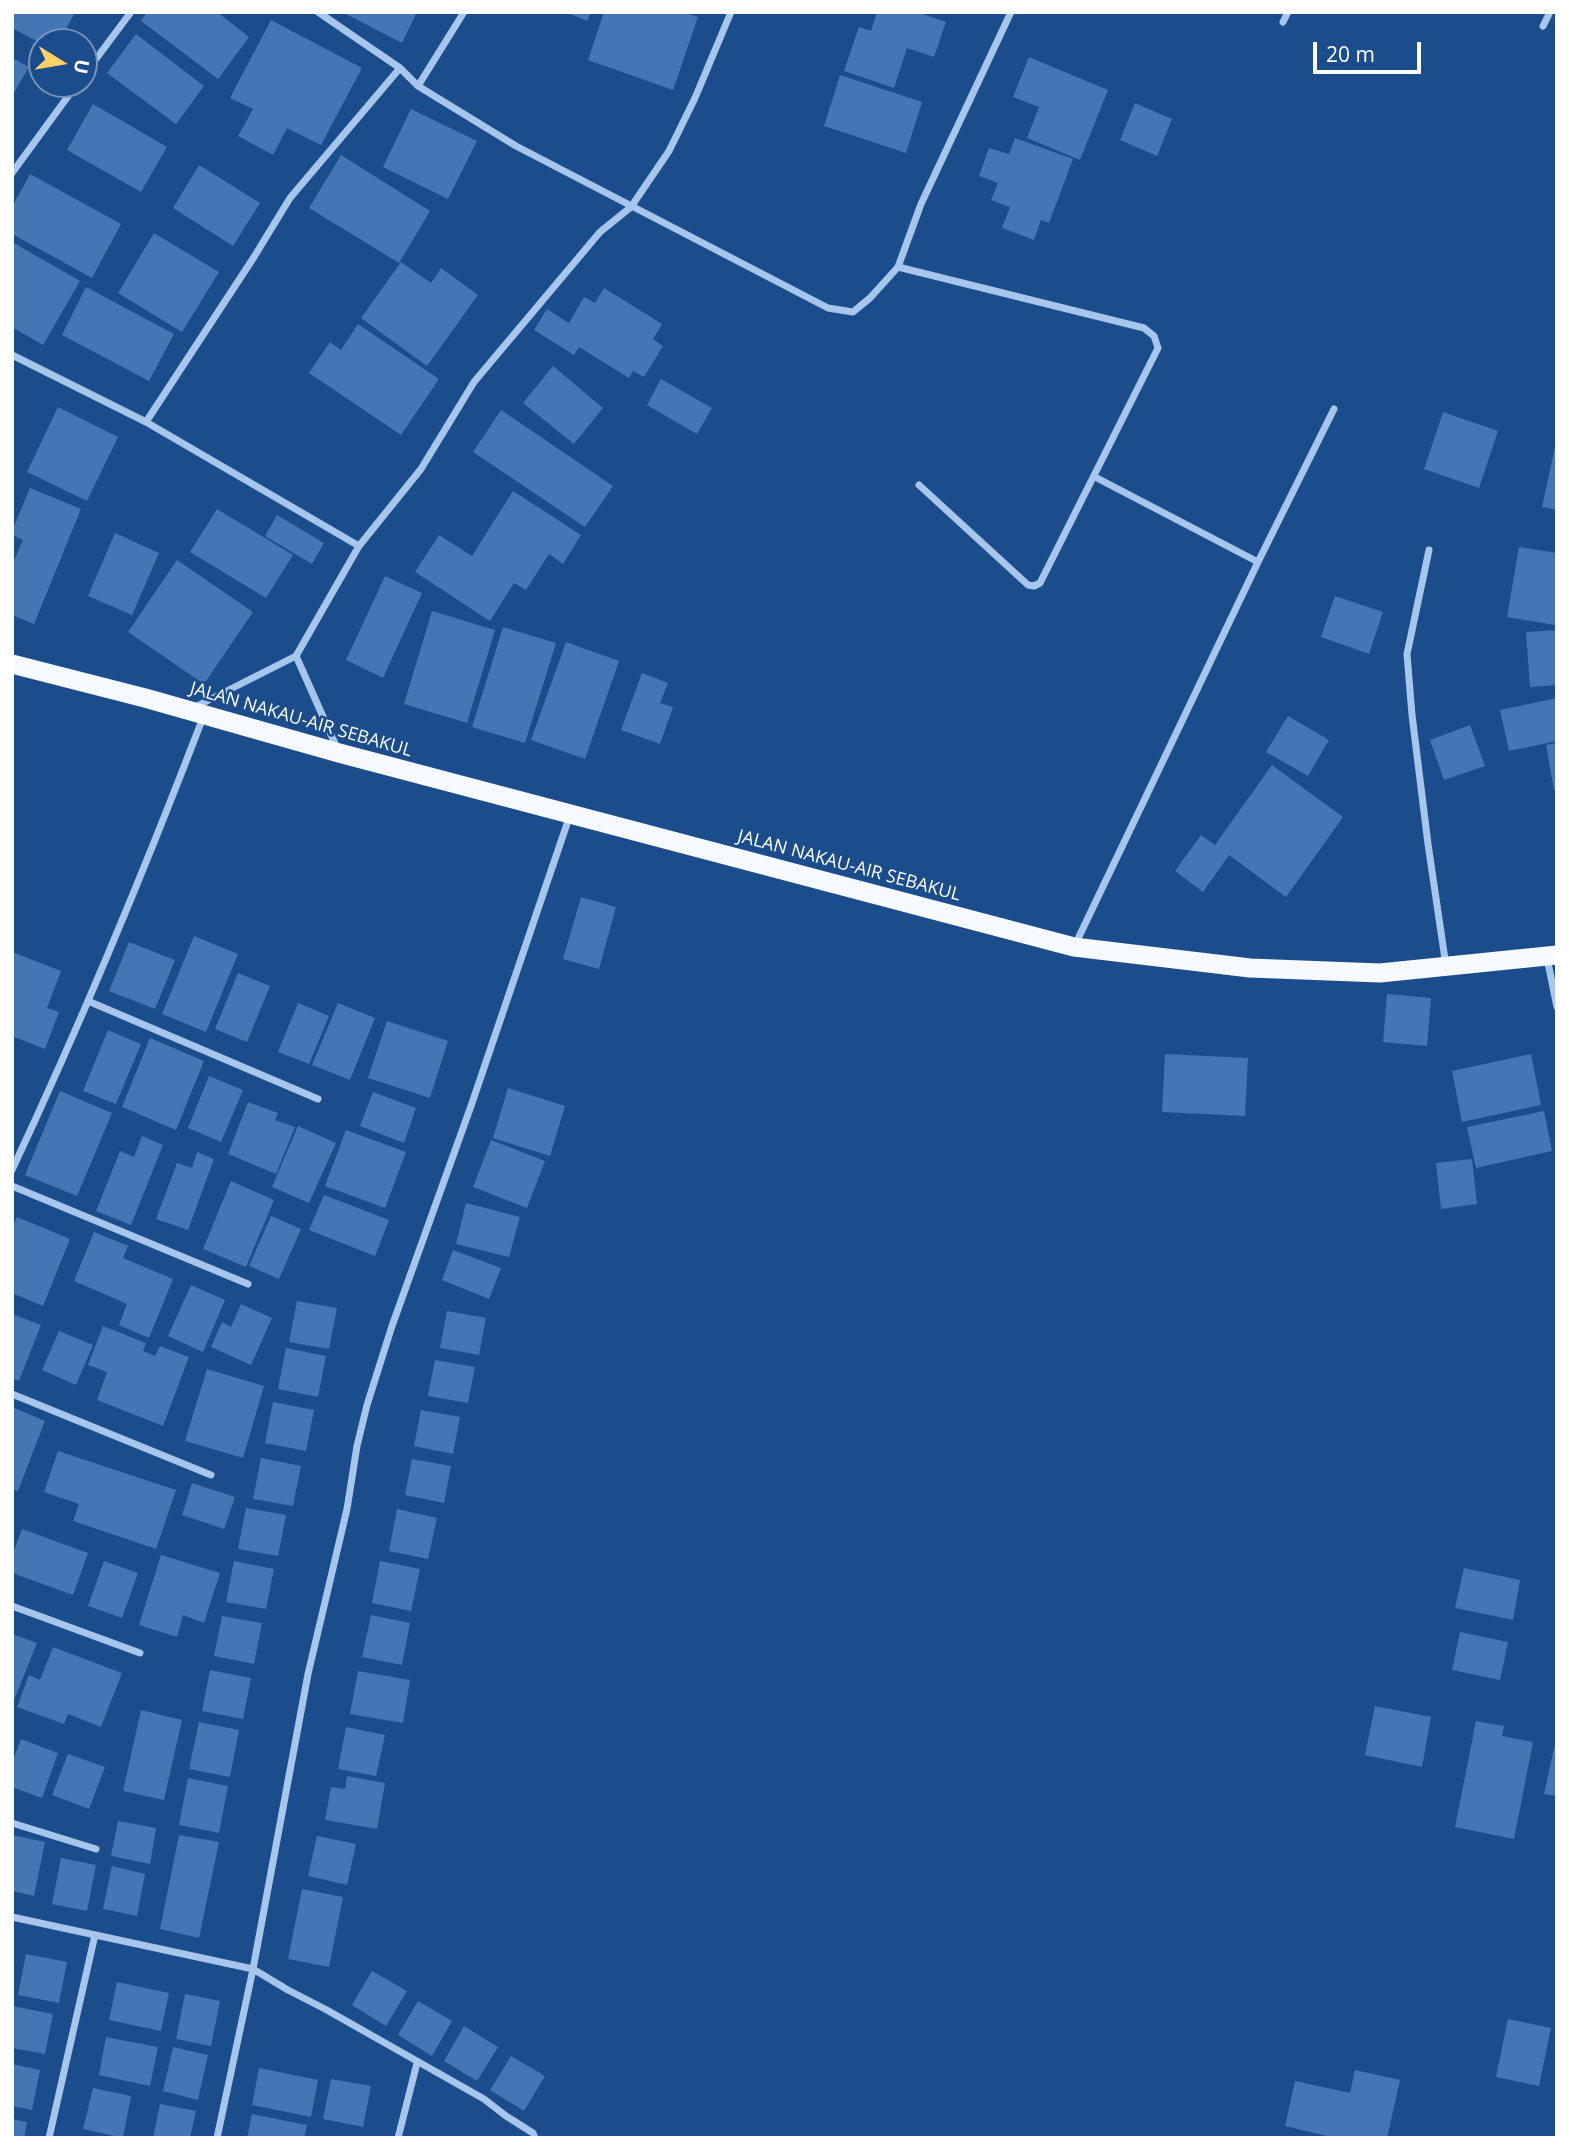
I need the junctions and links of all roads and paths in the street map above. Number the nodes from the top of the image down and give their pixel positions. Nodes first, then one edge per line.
1 (131, 12) edge
2 (318, 12) edge
3 (464, 12) edge
4 (731, 12) edge
5 (1011, 12) edge
6 (1288, 12) edge
7 (1550, 12) edge
8 (1283, 22) dead end
9 (1543, 26) dead end
10 (98, 56) edge
11 (400, 68) junction
12 (418, 86) junction
13 (67, 98) edge
14 (12, 173) edge
15 (631, 207) junction
16 (898, 267) junction
17 (12, 355) edge
18 (1334, 410) dead end
19 (146, 422) junction
20 (1095, 477) junction
21 (919, 485) dead end
22 (359, 546) junction
23 (1429, 550) dead end
24 (1258, 562) junction
25 (296, 656) junction
26 (12, 664) edge
27 (196, 713) junction
28 (339, 753) junction
29 (571, 815) junction
30 (1074, 947) junction
31 (1552, 956) edge
32 (1446, 967) junction
33 (89, 1001) junction
34 (1557, 1007) edge
35 (318, 1099) dead end
36 (16, 1152) edge
37 (12, 1170) edge
38 (12, 1186) edge
39 (248, 1284) dead end
40 (12, 1394) edge
41 (211, 1475) dead end
42 (12, 1606) edge
43 (140, 1653) dead end
44 (12, 1823) edge
45 (96, 1849) dead end
46 (12, 1917) edge
47 (95, 1934) junction
48 (253, 1969) junction
49 (417, 2063) junction
50 (49, 2138) edge
51 (217, 2138) edge
52 (398, 2138) edge
53 (535, 2138) edge

1 - 10 street
2 - 11 street
3 - 12 street
4 - 15 street
5 - 16 street
6 - 8 street
7 - 9 street
11 - 12 street
11 - 19 street
12 - 15 street
13 - 14 street
15 - 16 street
15 - 22 street
16 - 20 street
17 - 19 street
18 - 24 street
19 - 22 street
20 - 21 street
20 - 24 street
22 - 25 street
23 - 32 street
24 - 30 street
25 - 27 street
25 - 28 street
26 - 27 highway, JALAN NAKAU-AIR SEBAKUL
27 - 28 highway, JALAN NAKAU-AIR SEBAKUL
27 - 33 street
28 - 29 highway, JALAN NAKAU-AIR SEBAKUL
29 - 30 highway, JALAN NAKAU-AIR SEBAKUL
29 - 48 street
30 - 32 highway, JALAN NAKAU-AIR SEBAKUL
31 - 32 highway, JALAN NAKAU-AIR SEBAKUL
31 - 34 street
33 - 35 street
33 - 36 street
36 - 37 street
38 - 39 street
40 - 41 street
42 - 43 street
44 - 45 street
46 - 47 street
47 - 48 street
47 - 50 street
48 - 49 street
48 - 51 street
49 - 52 street
49 - 53 street

